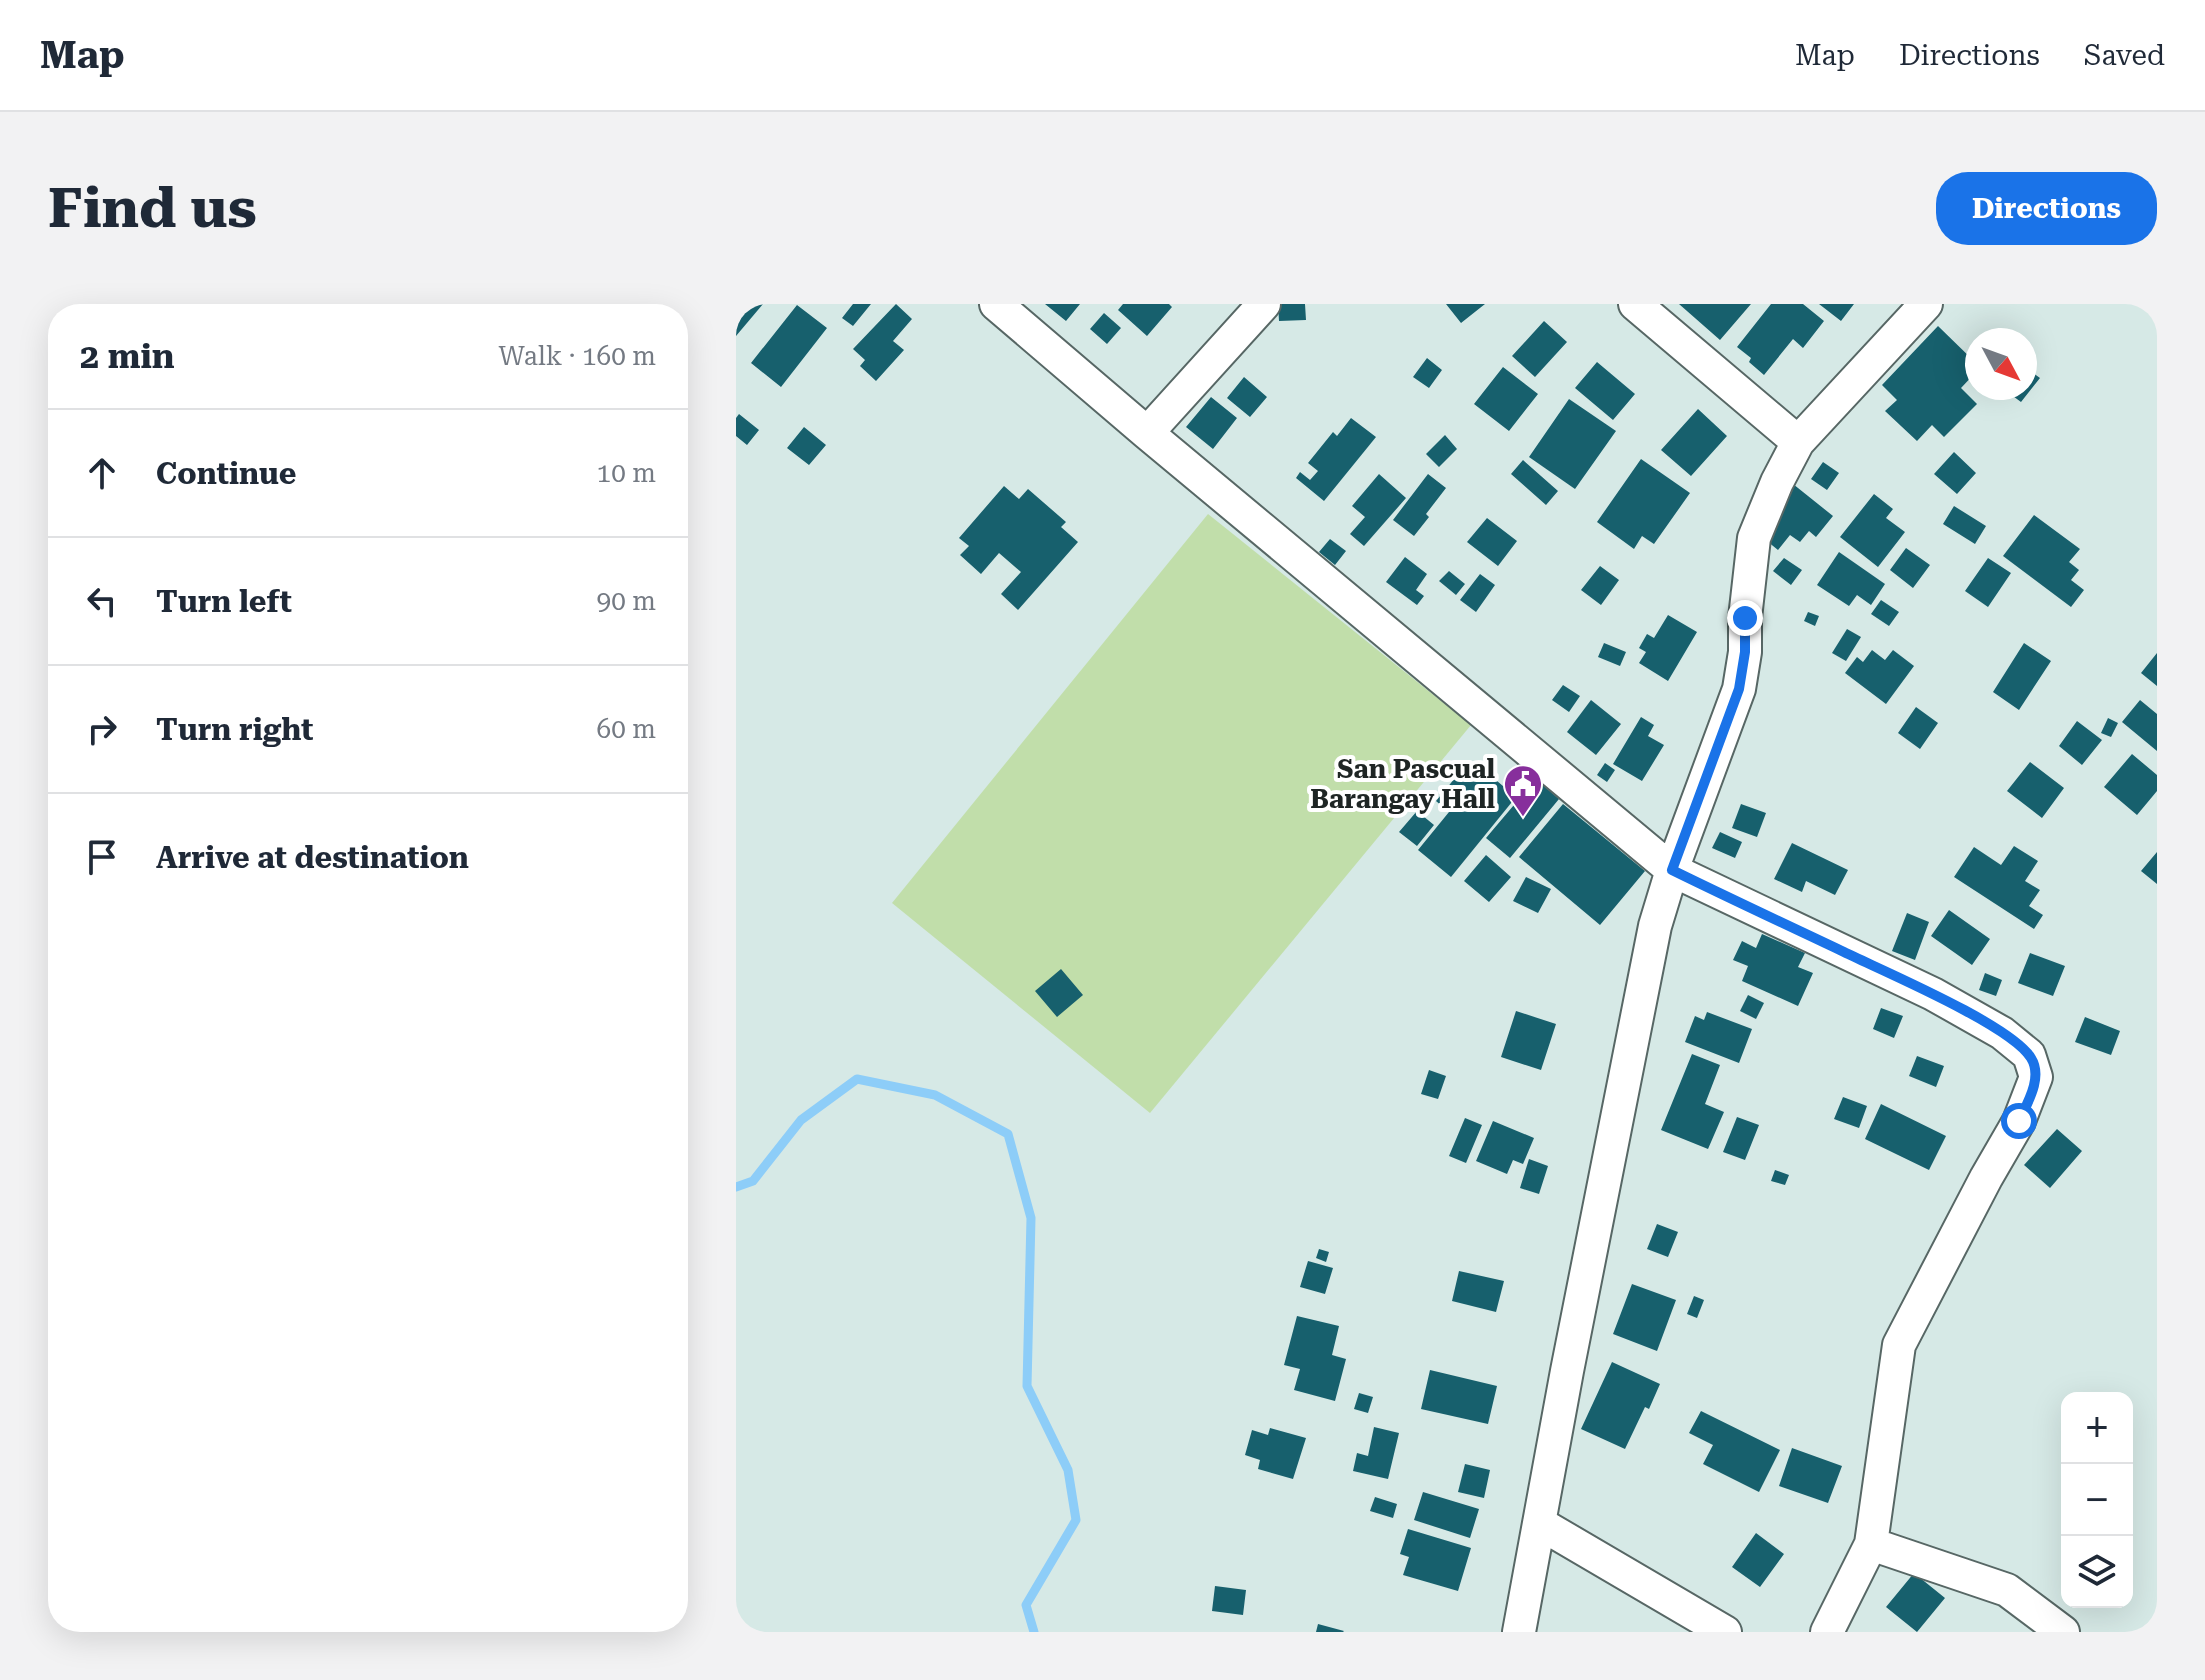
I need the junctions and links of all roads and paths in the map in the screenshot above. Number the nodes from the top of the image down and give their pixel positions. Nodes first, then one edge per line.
1 (996, 304) edge
2 (1264, 304) edge
3 (1635, 304) edge
4 (1926, 304) edge
5 (1147, 433) junction
6 (1798, 442) junction
7 (1672, 870) junction
8 (1539, 1523) junction
9 (1871, 1544) junction
10 (1519, 1632) edge
11 (1725, 1632) edge
12 (1827, 1632) edge
13 (2063, 1632) edge

1 - 5 street
2 - 5 street
3 - 6 street
4 - 6 street
5 - 7 street
6 - 7 street
7 - 8 street
7 - 9 street
8 - 10 street
8 - 11 street
9 - 12 street
9 - 13 street

